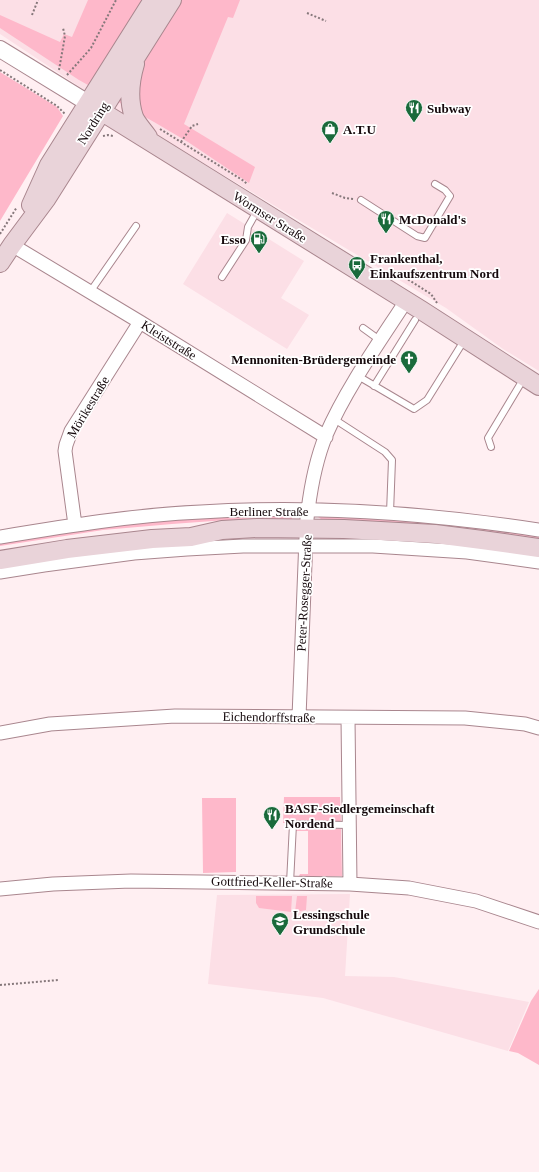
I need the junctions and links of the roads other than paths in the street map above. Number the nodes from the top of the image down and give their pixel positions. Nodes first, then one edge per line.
1 (153, 0) edge
2 (172, 0) edge
3 (0, 49) edge
4 (138, 54) junction
5 (94, 107) junction
6 (154, 145) junction
7 (435, 184) dead end
8 (361, 200) road end
9 (258, 210) junction
10 (136, 226) dead end
11 (12, 245) junction
12 (0, 264) edge
13 (222, 278) dead end
14 (90, 292) junction
15 (406, 301) junction
16 (415, 320) dead end
17 (140, 322) junction
18 (362, 328) dead end
19 (465, 339) junction
20 (381, 341) junction
21 (358, 376) junction
22 (532, 381) edge
23 (374, 386) junction
24 (334, 419) junction
25 (326, 437) junction
26 (491, 447) dead end
27 (390, 513) junction
28 (75, 524) junction
29 (307, 528) junction
30 (222, 530) junction
31 (539, 530) edge
32 (0, 537) edge
33 (539, 548) edge
34 (0, 549) edge
35 (0, 560) edge
36 (539, 562) edge
37 (0, 572) edge
38 (299, 717) junction
39 (348, 718) junction
40 (539, 728) edge
41 (0, 733) edge
42 (349, 825) junction
43 (290, 883) junction
44 (350, 884) junction
45 (0, 889) edge
46 (539, 922) edge

1 - 5 main road, Nordring
2 - 4 main road, Nordring
3 - 5 street, Wormser Straße
4 - 5 main road, Nordring
4 - 6 main road
5 - 6 main road, Wormser Straße
5 - 11 main road, Nordring
6 - 9 main road, Wormser Straße
7 - 8 lane
9 - 13 lane
9 - 15 main road, Wormser Straße
10 - 14 lane
11 - 12 main road, Nordring
11 - 14 street, Kleiststraße
14 - 17 street, Kleiststraße
15 - 19 main road, Wormser Straße
15 - 20 street, Peter-Rosegger-Straße
16 - 23 lane
17 - 25 street, Kleiststraße
17 - 28 street, Mörikestraße
18 - 20 lane
19 - 22 main road, Wormser Straße
19 - 23 lane
20 - 21 street, Peter-Rosegger-Straße
21 - 23 lane
21 - 24 street, Peter-Rosegger-Straße
22 - 26 lane
24 - 25 street, Peter-Rosegger-Straße
24 - 27 lane
25 - 29 street, Peter-Rosegger-Straße
27 - 29 street, Berliner Straße
27 - 31 street, Berliner Straße
28 - 29 street, Berliner Straße
28 - 32 street, Berliner Straße
29 - 30 main road, Berliner Straße
29 - 33 main road, Berliner Straße
29 - 36 street, Berliner Straße
29 - 37 street, Berliner Straße
29 - 38 street, Peter-Rosegger-Straße
30 - 34 main road, Berliner Straße
30 - 35 main road, Berliner Straße
38 - 39 street, Eichendorffstraße
38 - 41 street, Eichendorffstraße
39 - 40 street, Eichendorffstraße
39 - 42 street
42 - 43 lane
42 - 44 street
43 - 44 street, Gottfried-Keller-Straße
43 - 45 street, Gottfried-Keller-Straße
44 - 46 street, Gottfried-Keller-Straße

